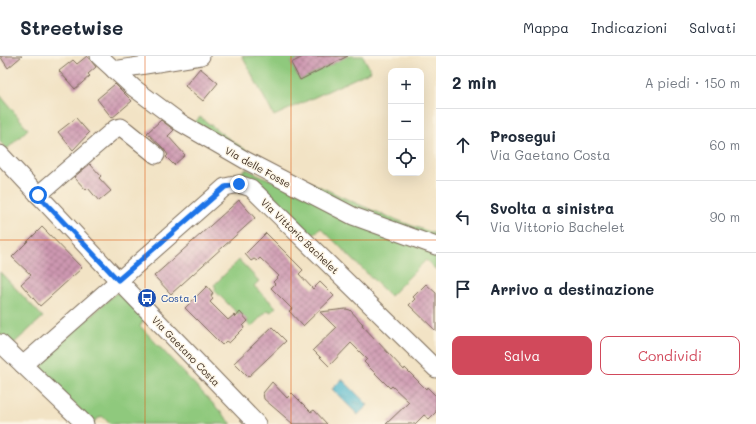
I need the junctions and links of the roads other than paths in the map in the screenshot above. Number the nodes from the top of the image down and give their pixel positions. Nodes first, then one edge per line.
1 (99, 56) edge
2 (201, 56) edge
3 (114, 70) junction
4 (0, 154) edge
5 (156, 155) dead end
6 (38, 195) junction
7 (436, 246) edge
8 (118, 280) junction
9 (0, 343) edge
10 (23, 365) junction
11 (436, 369) edge
12 (85, 424) edge
13 (257, 424) edge

1 - 3 street, Via delle Fosse
2 - 3 street
3 - 7 street, Via delle Fosse
4 - 6 street, Via Gaetano Costa
5 - 6 street
6 - 8 street, Via Gaetano Costa
8 - 10 street, Via Vittorio Bachelet
8 - 11 street, Via Vittorio Bachelet
8 - 13 street, Via Gaetano Costa
9 - 10 street
10 - 12 street

